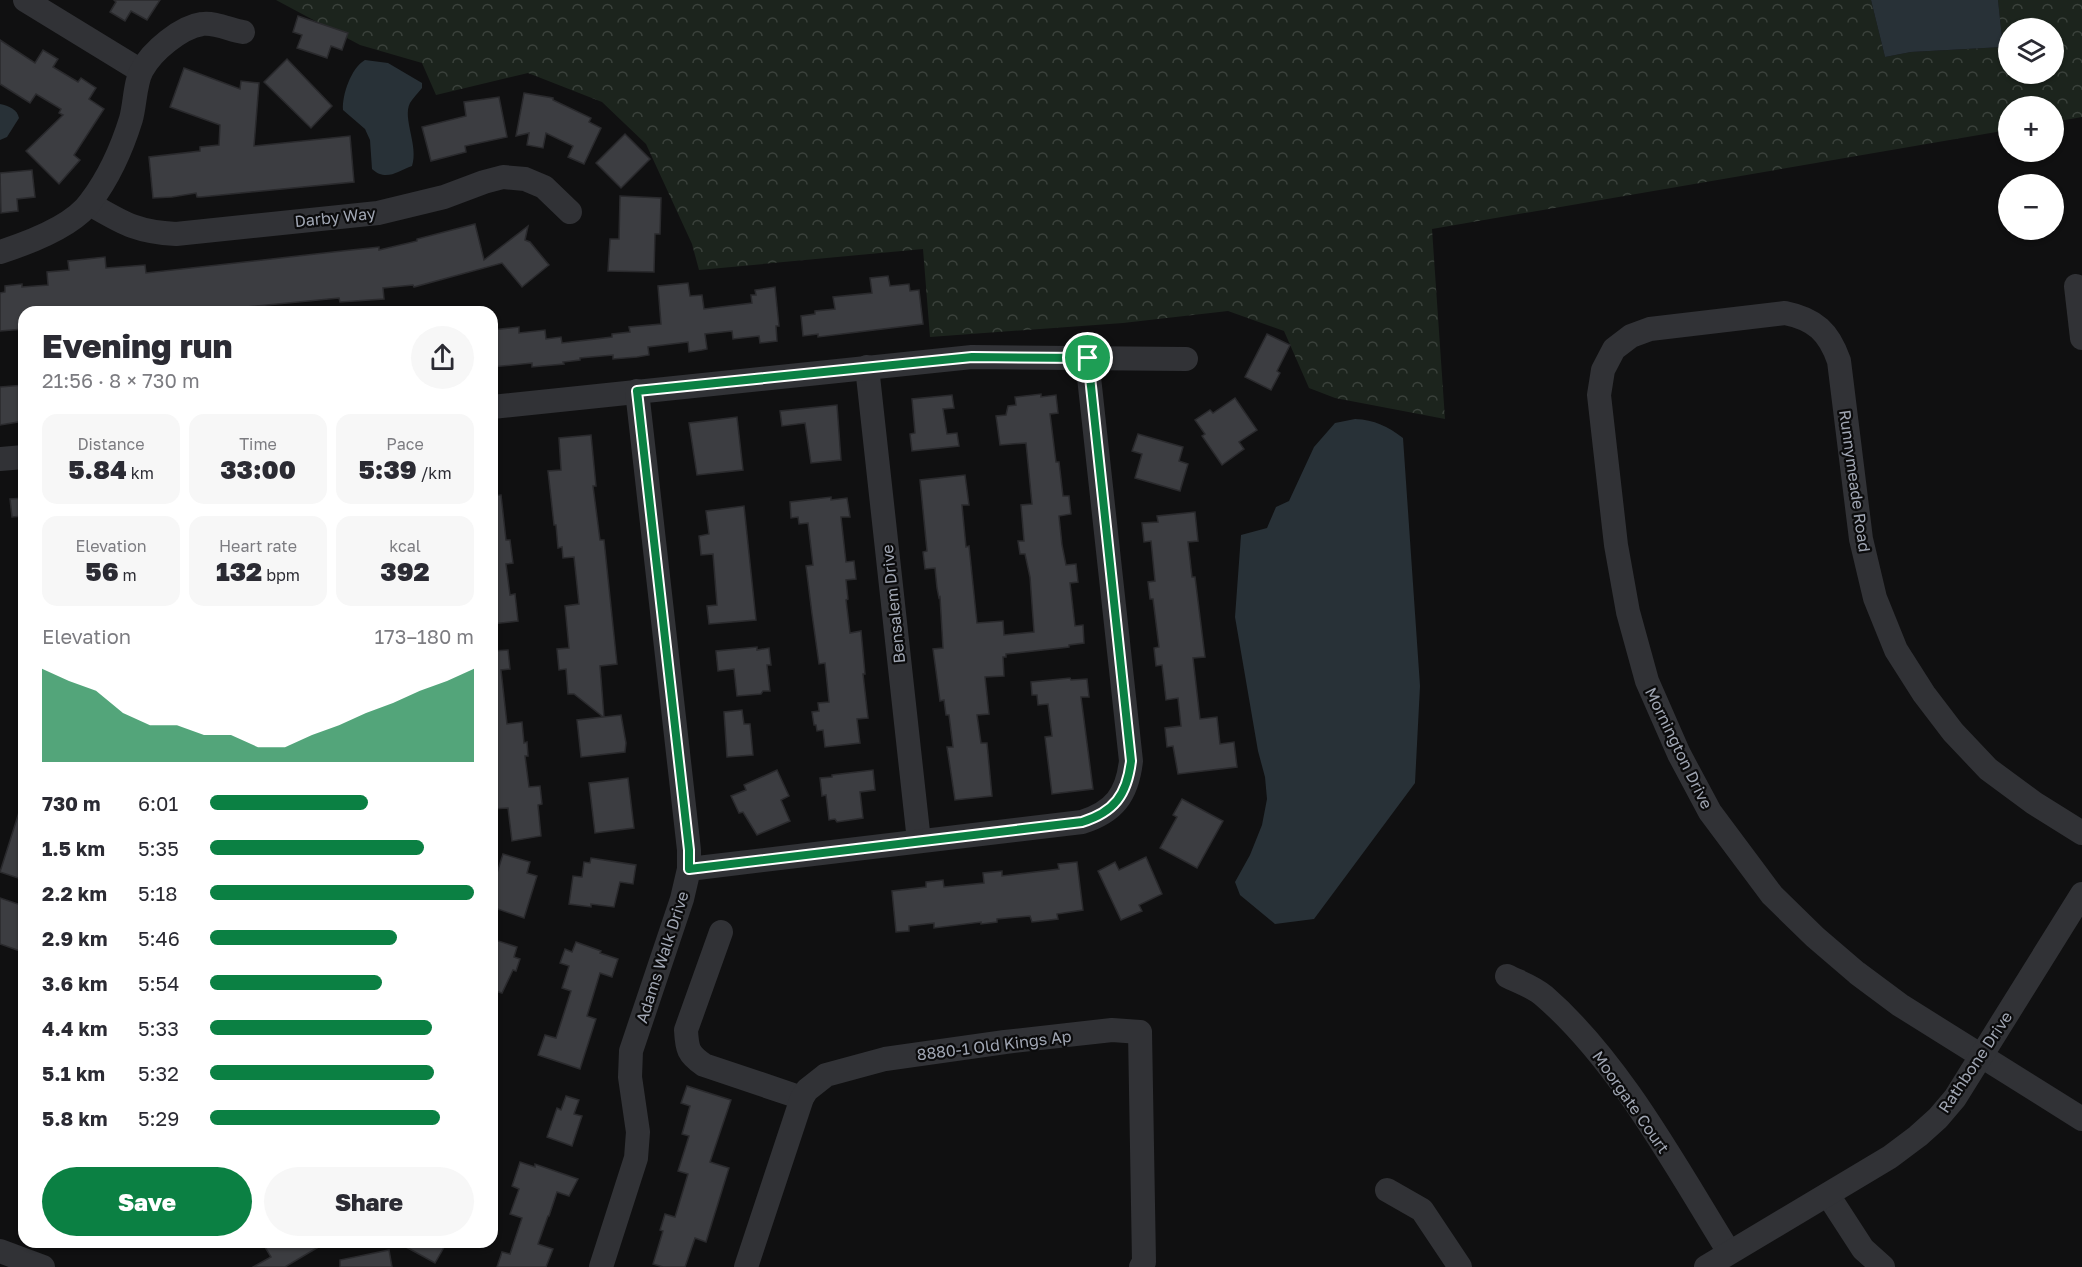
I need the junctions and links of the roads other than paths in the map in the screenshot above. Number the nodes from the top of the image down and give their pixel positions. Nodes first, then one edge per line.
1 (26, 0) edge
2 (243, 32) dead end
3 (141, 71) junction
4 (90, 204) junction
5 (570, 212) dead end
6 (0, 252) edge
7 (2076, 286) dead end
8 (1825, 334) joint
9 (2082, 338) edge
10 (1088, 358) junction
11 (1186, 359) dead end
12 (867, 367) junction
13 (637, 391) junction
14 (498, 406) edge
15 (18, 458) edge
16 (0, 459) edge
17 (2082, 833) edge
18 (919, 841) junction
19 (689, 869) junction
20 (2082, 894) edge
21 (721, 932) dead end
22 (1507, 976) dead end
23 (1981, 1057) junction
24 (802, 1098) junction
25 (2082, 1119) edge
26 (1387, 1190) dead end
27 (1828, 1195) junction
28 (0, 1251) edge
29 (1729, 1252) junction
30 (43, 1267) edge
31 (601, 1267) edge
32 (746, 1267) edge
33 (1142, 1267) edge
34 (1460, 1267) edge
35 (1706, 1267) edge
36 (1883, 1267) edge

1 - 3 street
2 - 3 street
3 - 4 street
4 - 5 street, Darby Way
4 - 6 street
7 - 9 street
8 - 17 street, Runnymeade Road
8 - 23 street, Mornington Drive
10 - 11 street
10 - 12 street
10 - 18 street
12 - 13 street
12 - 18 street, Bensalem Drive
13 - 14 street
13 - 19 street, Adams Walk Drive
15 - 16 street
18 - 19 street
19 - 31 street, Adams Walk Drive
20 - 23 street, Rathbone Drive
21 - 24 street
22 - 29 street, Moorgate Court
23 - 25 street, Mornington Drive
23 - 27 street, Rathbone Drive
24 - 32 street, 8880-1 Old Kings Ap
24 - 33 street, 8880-1 Old Kings Ap
26 - 34 street
27 - 29 street, Rathbone Drive
27 - 36 street
28 - 30 street
29 - 35 street, Rathbone Drive

